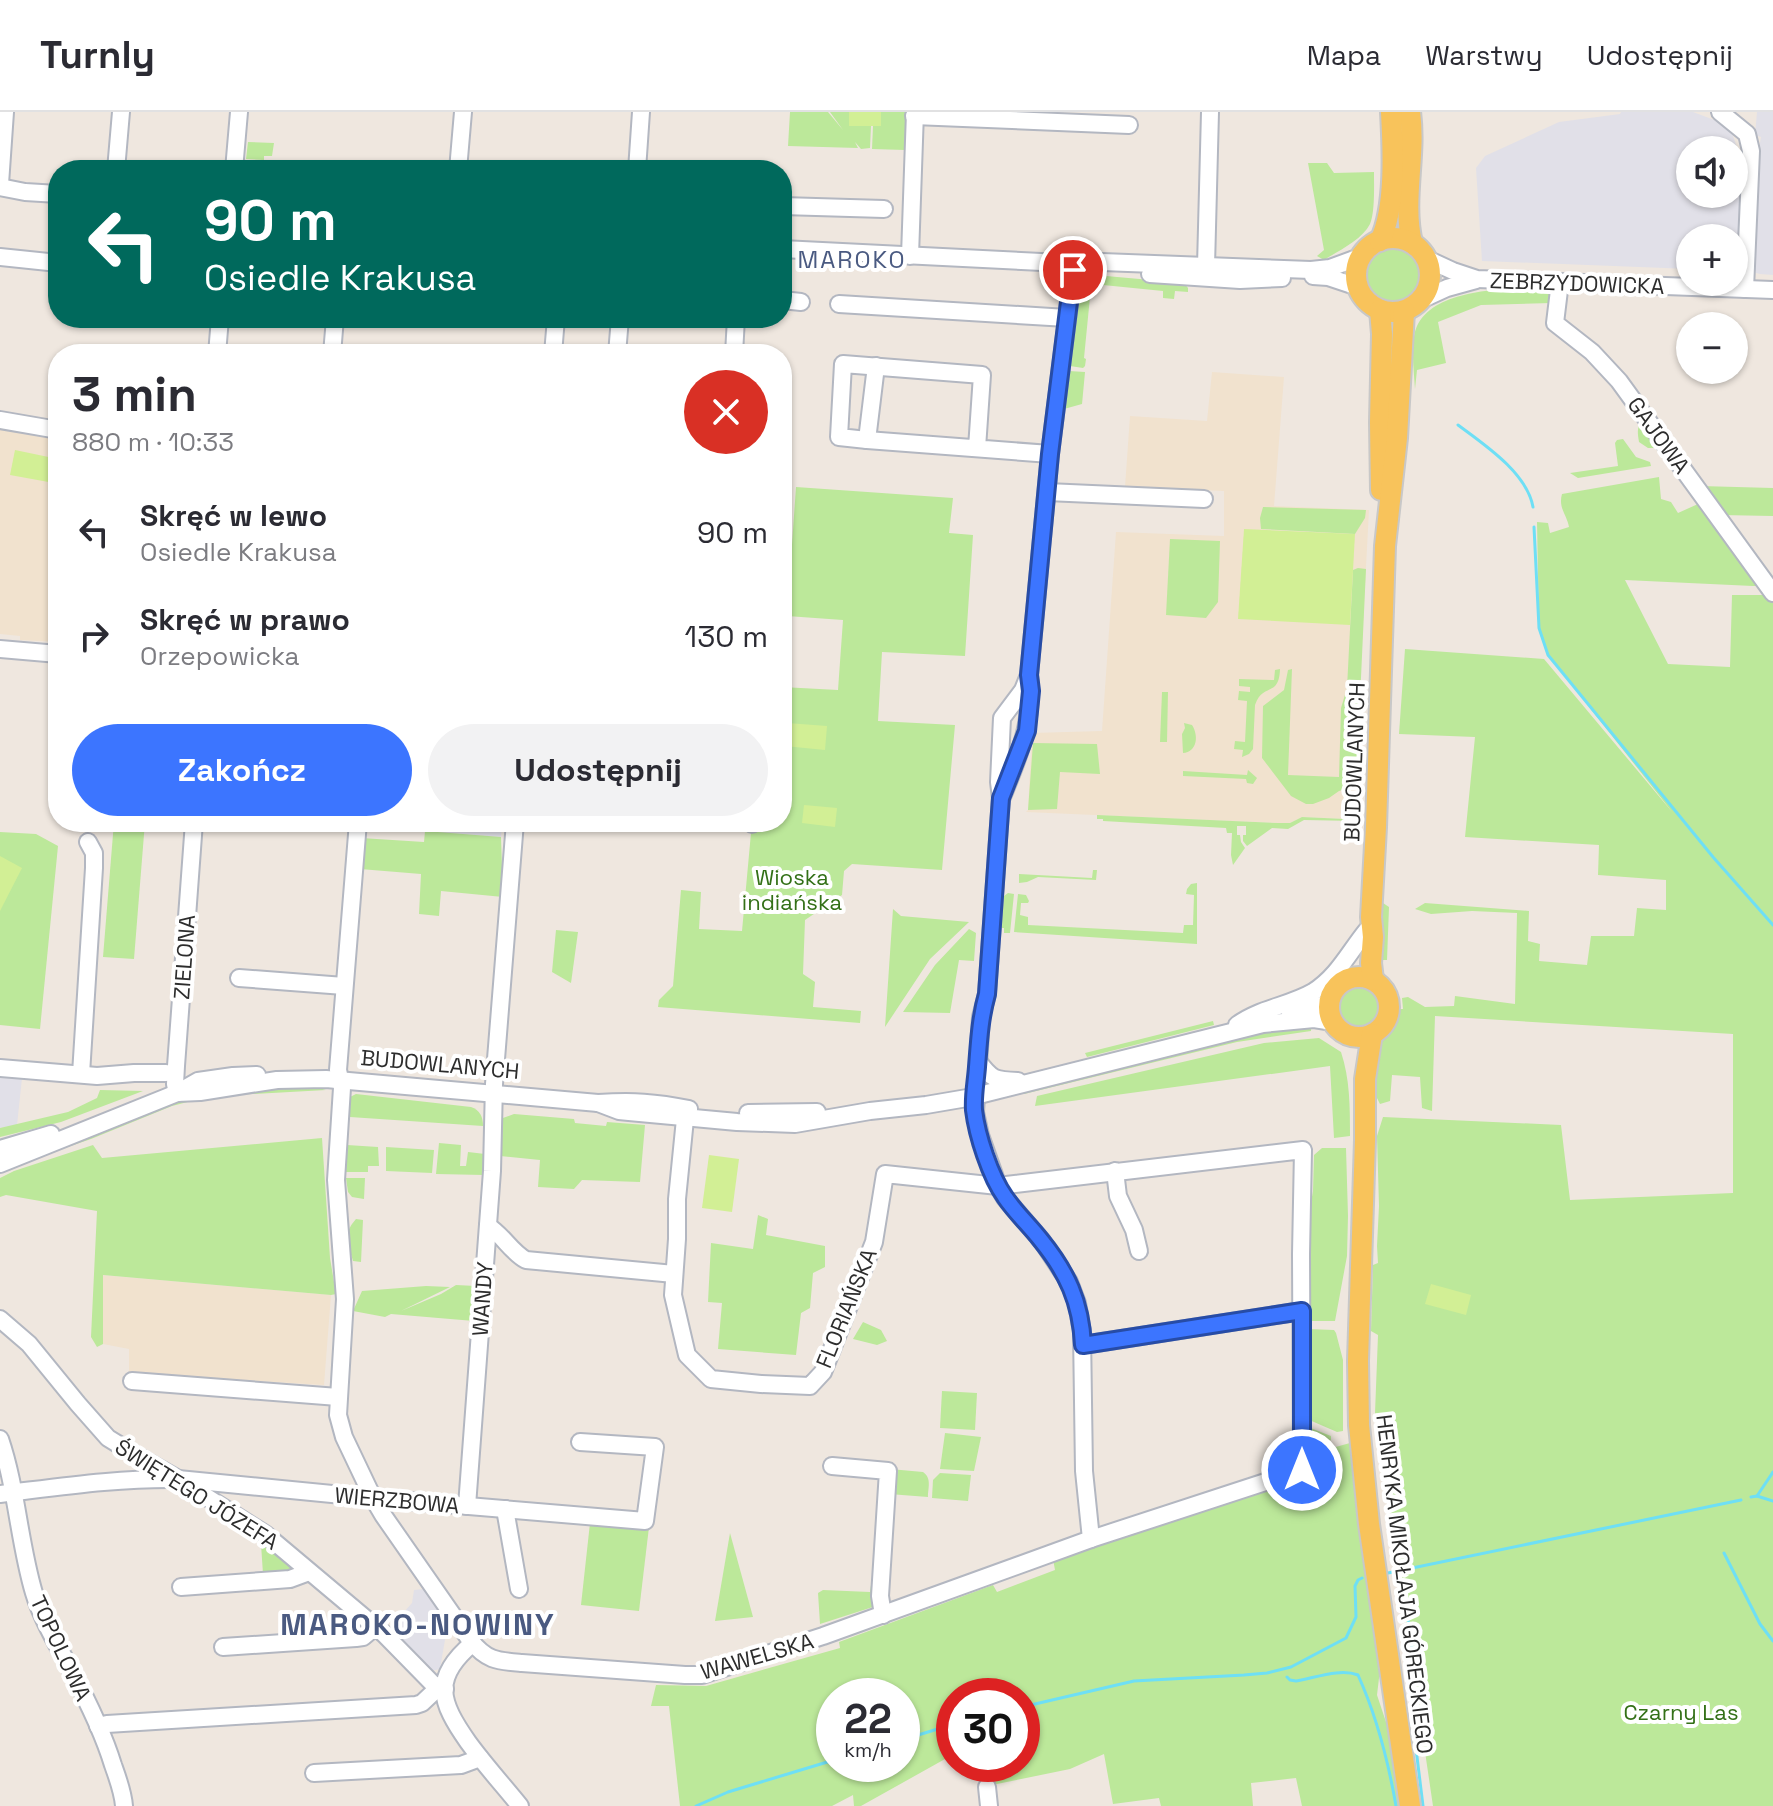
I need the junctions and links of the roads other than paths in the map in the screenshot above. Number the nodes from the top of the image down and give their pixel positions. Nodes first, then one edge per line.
1 (5, 112) edge
2 (121, 112) edge
3 (239, 112) edge
4 (463, 112) edge
5 (641, 112) edge
6 (1210, 112) edge
7 (1391, 112) edge
8 (1410, 112) edge
9 (1720, 112) edge
10 (914, 114) edge
11 (1129, 125) dead end
12 (117, 160) edge
13 (235, 160) edge
14 (459, 160) edge
15 (638, 160) edge
16 (0, 188) edge
17 (48, 193) edge
18 (792, 206) edge
19 (884, 209) dead end
20 (1748, 224) edge
21 (1380, 241) junction
22 (1412, 243) junction
23 (792, 250) edge
24 (910, 256) junction
25 (0, 257) edge
26 (1360, 257) junction
27 (1427, 259) junction
28 (48, 262) edge
29 (1078, 264) junction
30 (1206, 266) junction
31 (1477, 279) junction
32 (1560, 282) junction
33 (1676, 286) edge
34 (1358, 287) junction
35 (1748, 289) edge
36 (1773, 290) edge
37 (1423, 299) junction
38 (792, 301) edge
39 (801, 302) dead end
40 (839, 304) dead end
41 (1380, 310) junction
42 (1404, 311) junction
43 (1067, 318) junction
44 (876, 366) junction
45 (0, 420) edge
46 (48, 428) edge
47 (867, 440) junction
48 (977, 448) junction
49 (1050, 454) junction
50 (1047, 492) junction
51 (1204, 499) dead end
52 (1385, 546) junction
53 (1773, 593) edge
54 (0, 649) edge
55 (48, 653) edge
56 (1029, 675) junction
57 (1009, 707) junction
58 (1028, 715) junction
59 (1007, 767) junction
60 (193, 832) edge
61 (357, 832) edge
62 (514, 832) edge
63 (88, 842) dead end
64 (1369, 923) junction
65 (239, 978) dead end
66 (1363, 978) junction
67 (344, 986) junction
68 (1331, 1013) junction
69 (1226, 1033) junction
70 (1362, 1035) junction
71 (978, 1061) junction
72 (0, 1068) edge
73 (166, 1073) dead end
74 (81, 1074) junction
75 (340, 1079) junction
76 (1036, 1081) junction
77 (177, 1093) junction
78 (494, 1093) junction
79 (975, 1096) junction
80 (919, 1106) junction
81 (686, 1113) junction
82 (95, 1125) junction
83 (978, 1128) junction
84 (0, 1149) edge
85 (0, 1164) edge
86 (1115, 1171) junction
87 (998, 1186) junction
88 (488, 1226) junction
89 (1139, 1251) dead end
90 (674, 1274) junction
91 (1302, 1311) junction
92 (0, 1319) edge
93 (1083, 1345) junction
94 (132, 1381) dead end
95 (338, 1397) junction
96 (0, 1439) edge
97 (580, 1442) dead end
98 (145, 1461) junction
99 (832, 1466) dead end
100 (178, 1479) junction
101 (139, 1480) junction
102 (230, 1485) junction
103 (7, 1493) edge
104 (373, 1498) junction
105 (467, 1506) junction
106 (222, 1507) junction
107 (505, 1509) junction
108 (1091, 1539) junction
109 (309, 1572) junction
110 (181, 1587) dead end
111 (519, 1589) dead end
112 (883, 1615) junction
113 (375, 1627) junction
114 (473, 1643) junction
115 (223, 1647) dead end
116 (442, 1688) junction
117 (98, 1726) junction
118 (480, 1758) junction
119 (314, 1773) dead end
120 (987, 1787) dead end
121 (124, 1806) edge
122 (520, 1806) edge
123 (989, 1806) edge
124 (1410, 1806) edge

1 - 16 street
2 - 12 street
3 - 13 street
4 - 14 street
5 - 15 street
6 - 30 street
7 - 21 main road
8 - 22 main road
9 - 20 street
10 - 11 street
10 - 24 street
16 - 17 street
18 - 19 street
21 - 22 main road
21 - 26 main road
22 - 27 main road
23 - 24 street
24 - 29 street
25 - 28 street
26 - 30 street
26 - 34 main road
27 - 31 street, ZEBRZYDOWICKA
27 - 37 main road
29 - 30 street
29 - 34 street
29 - 43 street
31 - 32 street, ZEBRZYDOWICKA
31 - 37 street, ZEBRZYDOWICKA
32 - 33 street, ZEBRZYDOWICKA
32 - 53 street, GAJOWA
34 - 41 main road
35 - 36 street, ZEBRZYDOWICKA
37 - 42 main road
38 - 39 street
40 - 43 street
41 - 42 main road
41 - 52 main road, BUDOWLANYCH
42 - 52 main road, BUDOWLANYCH
43 - 49 street
44 - 47 street
44 - 47 street
44 - 48 street
45 - 46 street
47 - 48 street
48 - 49 street
49 - 50 street
50 - 51 street
50 - 56 street
52 - 64 main road, BUDOWLANYCH
54 - 55 street
56 - 57 street
56 - 58 street
57 - 58 street
57 - 59 street
58 - 59 street
59 - 71 street
60 - 77 street, ZIELONA
61 - 67 street, WAWELSKA
62 - 78 street, WANDY
63 - 74 street
64 - 66 main road, BUDOWLANYCH
64 - 69 street, BUDOWLANYCH
65 - 67 street
66 - 68 main road
66 - 70 main road
67 - 75 street, WAWELSKA
68 - 69 street, BUDOWLANYCH
68 - 70 main road
69 - 76 street, BUDOWLANYCH
70 - 124 main road, HENRYKA MIKOŁAJA GÓRECKIEGO
71 - 76 street
71 - 79 street
72 - 74 street
73 - 74 street
75 - 77 street, BUDOWLANYCH
75 - 78 street, BUDOWLANYCH
75 - 95 street, WAWELSKA
76 - 79 street, BUDOWLANYCH
77 - 82 street, BUDOWLANYCH
78 - 81 street, BUDOWLANYCH
78 - 88 street, WANDY
79 - 80 street, BUDOWLANYCH
79 - 83 street
80 - 81 street, BUDOWLANYCH
80 - 83 street
81 - 90 street, FLORIAŃSKA
82 - 84 street, BUDOWLANYCH
82 - 85 street, BUDOWLANYCH
83 - 87 street
86 - 87 street
86 - 89 street
86 - 91 street
87 - 90 street, FLORIAŃSKA
87 - 93 street
88 - 90 street
88 - 105 street, WANDY
91 - 93 street
91 - 108 street, WAWELSKA
92 - 98 street, ŚWIĘTEGO JÓZEFA
93 - 108 street
94 - 95 street
95 - 104 street, WAWELSKA
96 - 103 street, TOPOLOWA
97 - 107 street, WIERZBOWA
98 - 100 street, ŚWIĘTEGO JÓZEFA
98 - 101 street
99 - 112 street
100 - 101 street, WIERZBOWA
100 - 102 street, WIERZBOWA
100 - 106 street, ŚWIĘTEGO JÓZEFA
101 - 103 street, WIERZBOWA
102 - 104 street, WIERZBOWA
102 - 106 street
103 - 117 street, TOPOLOWA
104 - 105 street, WIERZBOWA
104 - 114 street, WAWELSKA
105 - 107 street, WIERZBOWA
106 - 109 street, ŚWIĘTEGO JÓZEFA
107 - 111 street
108 - 112 street, WAWELSKA
109 - 110 street
109 - 113 street, ŚWIĘTEGO JÓZEFA
112 - 114 street, WAWELSKA
113 - 115 street
113 - 116 street, ŚWIĘTEGO JÓZEFA
114 - 116 street
116 - 117 street
116 - 118 street, ŚWIĘTEGO JÓZEFA
117 - 121 street, TOPOLOWA
118 - 119 street
118 - 122 street, ŚWIĘTEGO JÓZEFA
120 - 123 street

